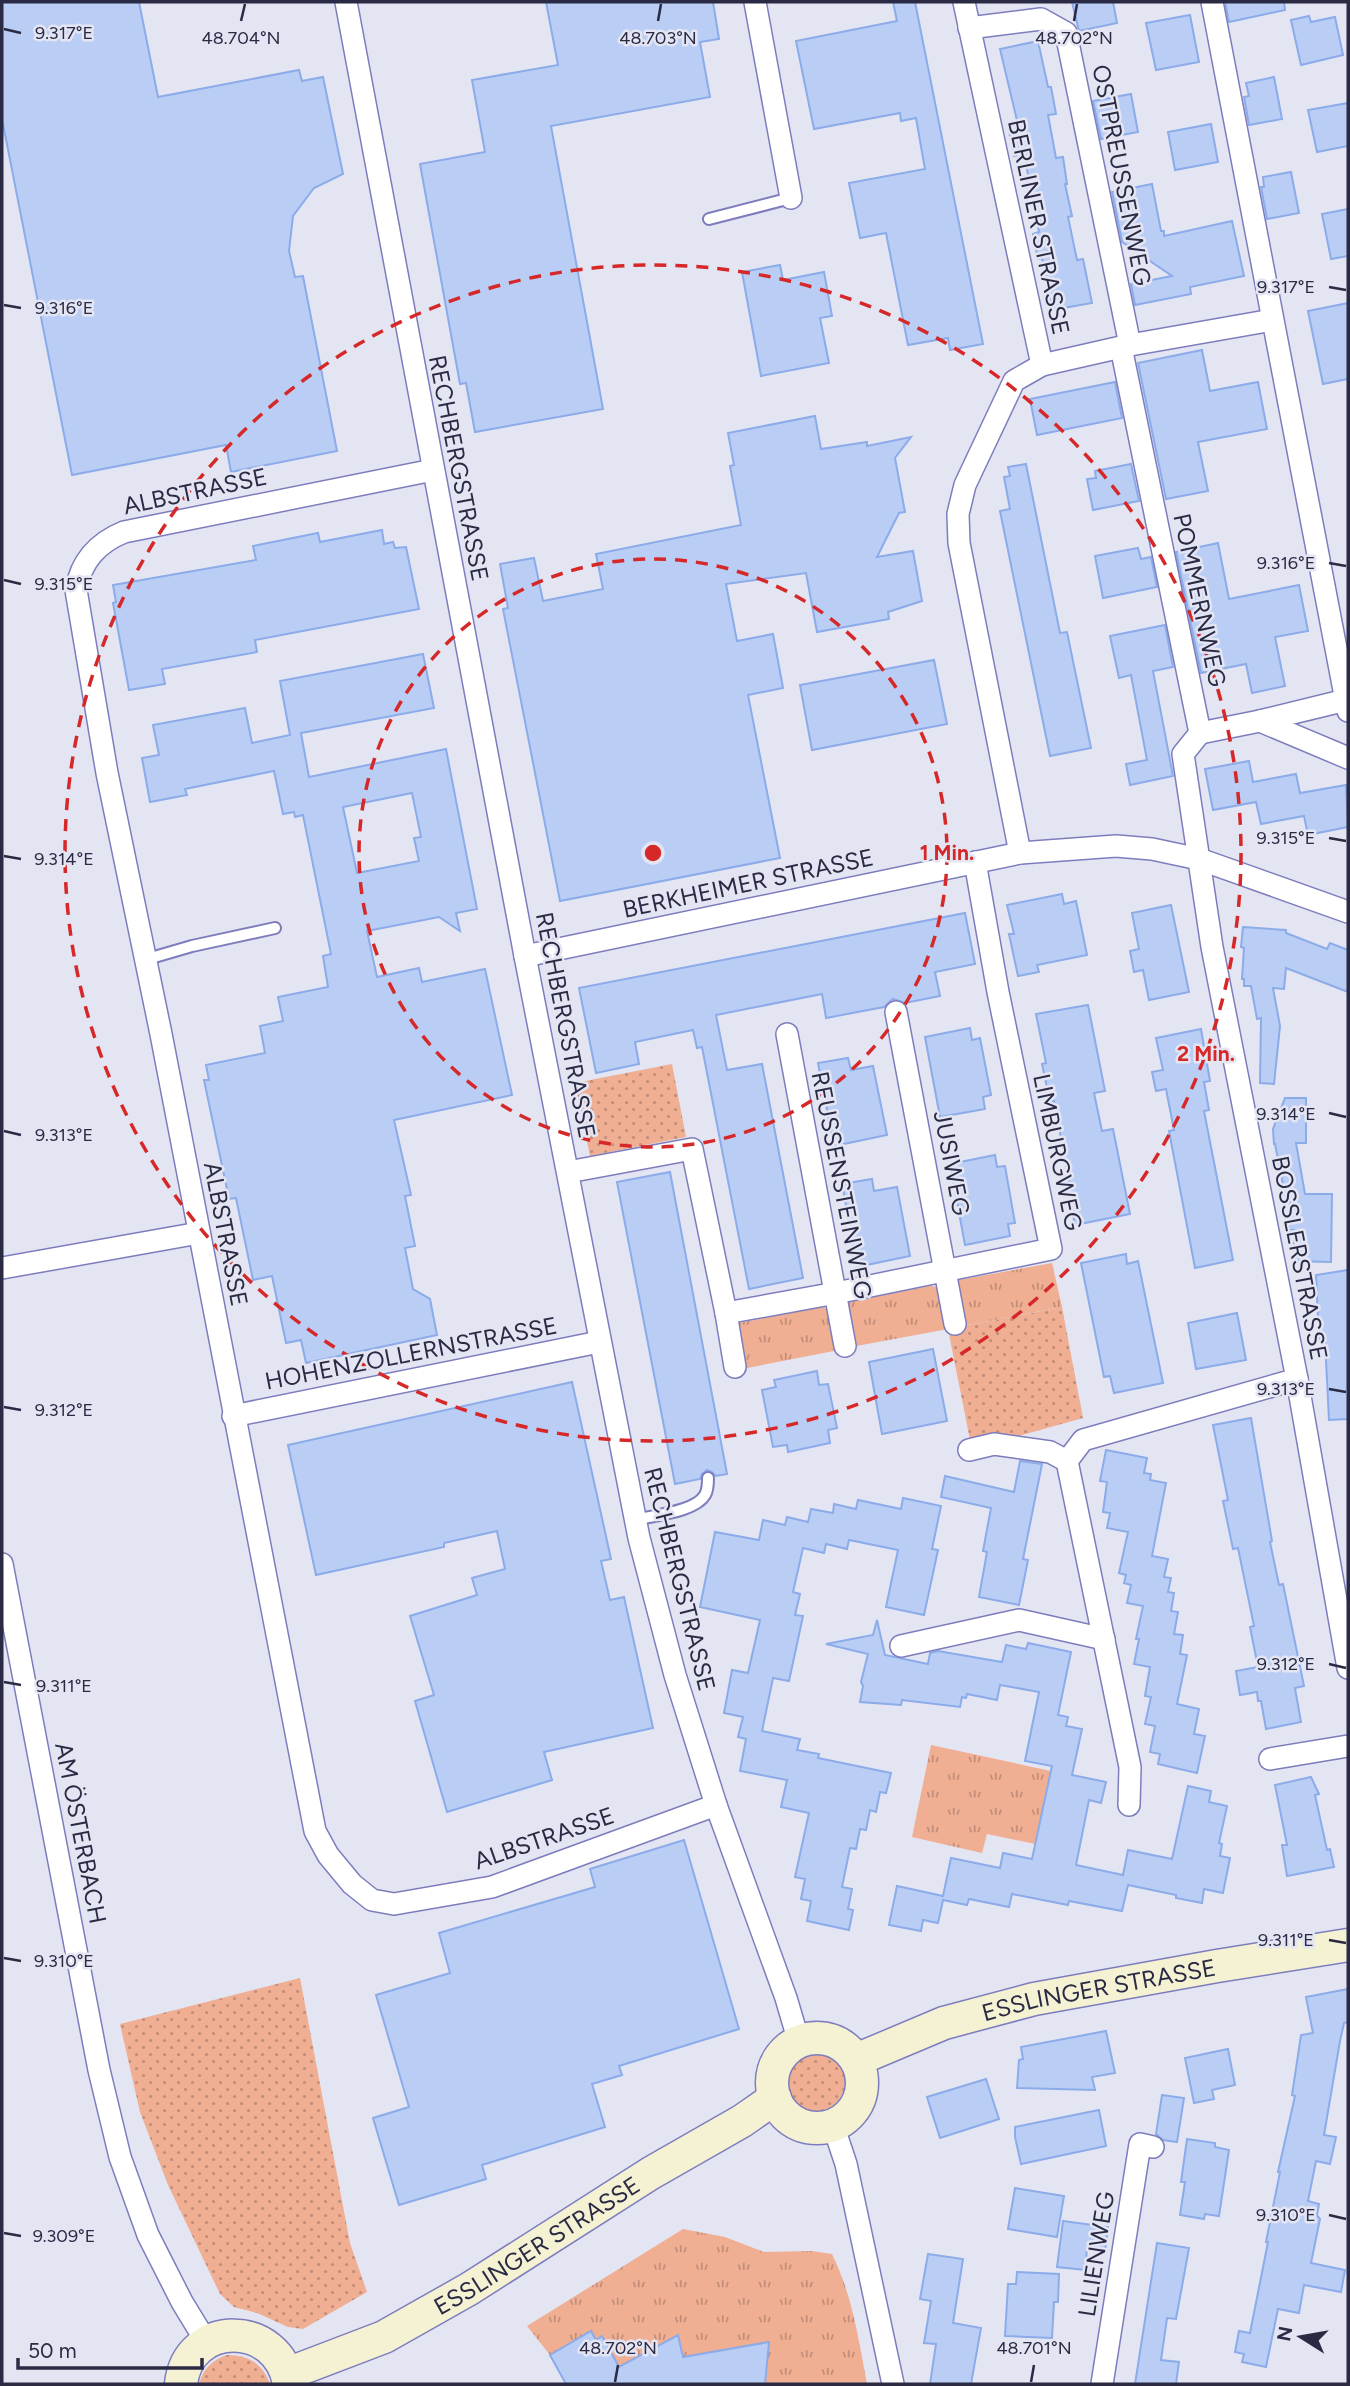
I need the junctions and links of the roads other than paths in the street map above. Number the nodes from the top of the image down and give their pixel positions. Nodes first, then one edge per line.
1 (346, 2) edge
2 (755, 2) edge
3 (964, 2) edge
4 (1212, 2) edge
5 (969, 28) junction
6 (791, 198) joint
7 (709, 219) dead end
8 (1272, 320) junction
9 (1125, 346) junction
10 (1042, 365) junction
11 (433, 470) junction
12 (1347, 706) edge
13 (1260, 721) junction
14 (1200, 733) junction
15 (1348, 758) edge
16 (1020, 853) junction
17 (1199, 859) junction
18 (975, 862) junction
19 (1348, 912) edge
20 (275, 928) dead end
21 (525, 956) junction
22 (144, 960) junction
23 (896, 1012) dead end
24 (787, 1034) dead end
25 (568, 1172) junction
26 (199, 1233) junction
27 (2, 1268) edge
28 (946, 1271) junction
29 (836, 1293) junction
30 (726, 1313) junction
31 (955, 1324) dead end
32 (599, 1342) junction
33 (845, 1346) dead end
34 (735, 1367) dead end
35 (1297, 1379) junction
36 (233, 1416) junction
37 (969, 1450) dead end
38 (1067, 1461) junction
39 (708, 1478) dead end
40 (635, 1520) junction
41 (2, 1564) edge
42 (1104, 1639) junction
43 (901, 1646) dead end
44 (1348, 1668) edge
45 (1348, 1746) edge
46 (1270, 1759) dead end
47 (716, 1805) junction
48 (1129, 1805) dead end
49 (1348, 1945) edge
50 (799, 2042) junction
51 (856, 2060) junction
52 (775, 2098) junction
53 (834, 2126) junction
54 (1153, 2147) dead end
55 (207, 2343) junction
56 (288, 2379) edge
57 (181, 2384) edge
58 (893, 2384) edge
59 (1101, 2384) edge

1 - 11 street, RECHBERGSTRASSE
2 - 6 street
3 - 5 street, BERLINER STRASSE
4 - 8 street
5 - 9 street, OSTPREUSSENWEG
5 - 10 street, BERLINER STRASSE
6 - 7 lane
8 - 9 street
8 - 12 street
9 - 10 street
9 - 14 street, POMMERNWEG
10 - 16 street, BERLINER STRASSE
11 - 21 street, RECHBERGSTRASSE
11 - 22 street, ALBSTRASSE
12 - 13 street
13 - 14 street
13 - 15 street
14 - 17 street
16 - 17 street, BERKHEIMER STRASSE
16 - 18 street, BERKHEIMER STRASSE
17 - 19 street, BERKHEIMER STRASSE
17 - 35 street, BOSSLERSTRASSE
18 - 21 street, BERKHEIMER STRASSE
18 - 28 street, LIMBURGWEG
20 - 22 lane
21 - 25 street, RECHBERGSTRASSE
22 - 26 street, ALBSTRASSE
23 - 28 street, JUSIWEG
24 - 29 street, REUSSENSTEINWEG
25 - 30 street
25 - 32 street, RECHBERGSTRASSE
26 - 27 street
26 - 36 street, ALBSTRASSE
28 - 29 street, LIMBURGWEG
28 - 31 street, JUSIWEG
29 - 30 street, LIMBURGWEG
29 - 33 street, REUSSENSTEINWEG
30 - 34 street
32 - 36 street, HOHENZOLLERNSTRASSE
32 - 40 street, RECHBERGSTRASSE
35 - 38 street
35 - 44 street, BOSSLERSTRASSE
36 - 47 street, ALBSTRASSE
37 - 38 street
38 - 42 street
39 - 40 lane
40 - 47 street, RECHBERGSTRASSE
41 - 55 street, AM ÖSTERBACH
42 - 43 street
42 - 48 street
45 - 46 street
47 - 50 street, RECHBERGSTRASSE
49 - 51 main road, ESSLINGER STRASSE
50 - 51 main road
50 - 52 main road
51 - 53 main road
52 - 53 main road
52 - 56 main road, ESSLINGER STRASSE
53 - 58 street
54 - 59 street, LILIENWEG
55 - 56 main road, ESSLINGER STRASSE
55 - 57 main road

